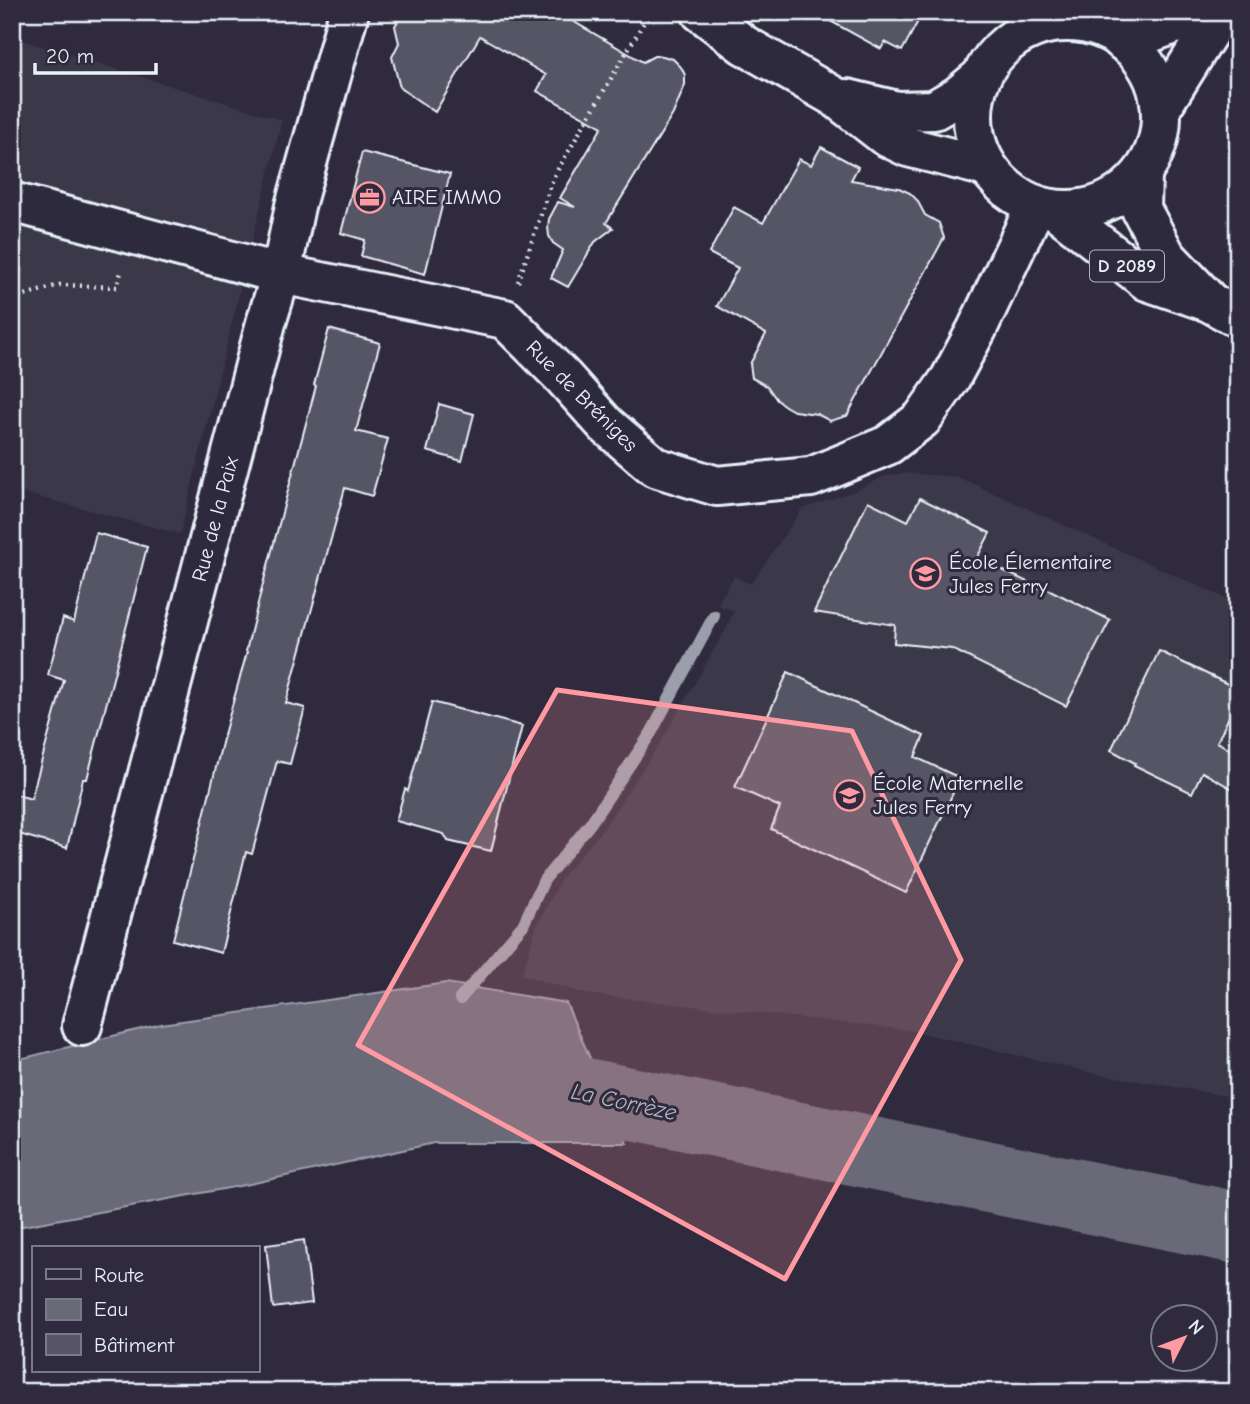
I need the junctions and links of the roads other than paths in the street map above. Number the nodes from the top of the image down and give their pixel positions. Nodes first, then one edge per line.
1 (349, 12) edge
2 (1003, 12) edge
3 (1208, 12) edge
4 (1220, 12) edge
5 (703, 13) edge
6 (1076, 18) edge
7 (1124, 42) junction
8 (990, 64) junction
9 (835, 97) junction
10 (1161, 108) junction
11 (987, 167) junction
12 (1142, 174) junction
13 (12, 202) edge
14 (1046, 208) junction
15 (281, 274) junction
16 (1224, 310) edge
17 (82, 1026) dead end

1 - 15 street, Rue de la Paix
2 - 8 street
3 - 7 street
4 - 10 street
5 - 9 street
6 - 7 street
6 - 8 street
7 - 10 street
8 - 9 street
8 - 11 street
9 - 11 street
10 - 12 street
11 - 14 street
12 - 14 street
12 - 16 street, D 2089
13 - 15 street
14 - 15 street, Rue de Bréniges
14 - 16 street, D 2089
15 - 17 street, Rue de la Paix

